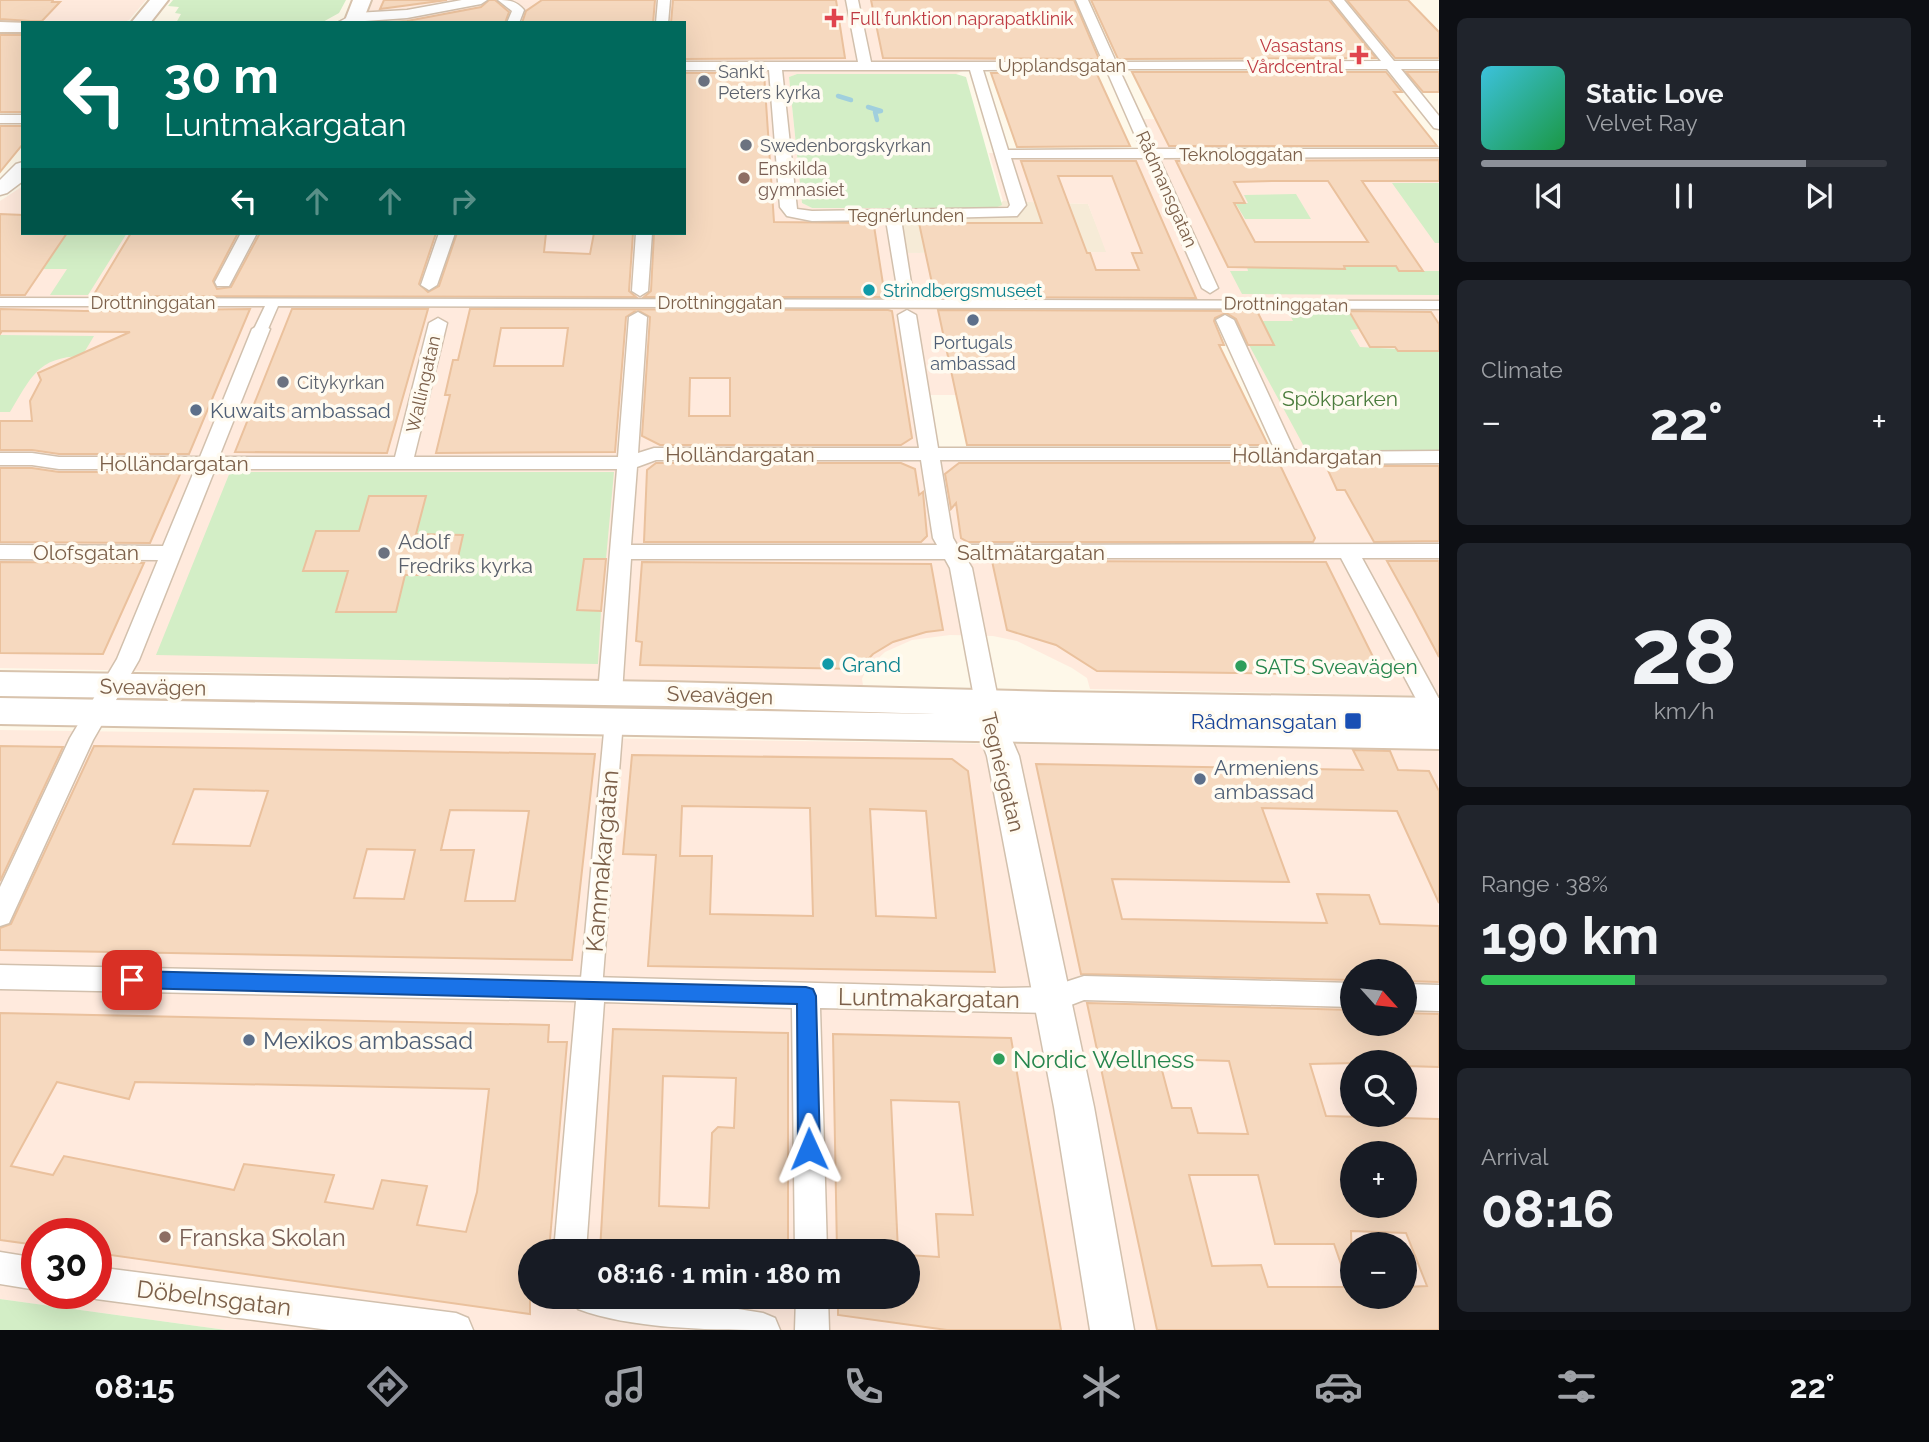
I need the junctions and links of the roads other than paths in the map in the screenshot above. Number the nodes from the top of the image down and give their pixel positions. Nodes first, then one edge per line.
1 (159, 0) edge
2 (481, 0) edge
3 (504, 0) edge
4 (664, 0) edge
5 (852, 0) edge
6 (1082, 0) edge
7 (1338, 0) edge
8 (357, 17) edge
9 (142, 21) edge
10 (514, 21) edge
11 (662, 21) edge
12 (0, 27) edge
13 (21, 27) edge
14 (0, 33) edge
15 (21, 33) edge
16 (1391, 65) junction
17 (1439, 65) edge
18 (686, 66) edge
19 (775, 66) junction
20 (865, 66) junction
21 (975, 66) junction
22 (1113, 66) junction
23 (0, 119) edge
24 (21, 119) edge
25 (1439, 125) edge
26 (1152, 153) junction
27 (1439, 153) edge
28 (1001, 154) junction
29 (21, 170) edge
30 (0, 189) edge
31 (893, 215) junction
32 (248, 235) edge
33 (446, 235) edge
34 (644, 235) edge
35 (223, 282) joint
36 (429, 285) joint
37 (1210, 288) joint
38 (0, 302) edge
39 (212, 302) junction
40 (424, 302) junction
41 (905, 302) junction
42 (273, 303) junction
43 (442, 303) junction
44 (639, 303) junction
45 (1217, 303) junction
46 (1439, 305) edge
47 (1225, 320) joint
48 (438, 323) joint
49 (261, 329) joint
50 (930, 454) junction
51 (1286, 454) junction
52 (1439, 457) edge
53 (0, 459) edge
54 (208, 463) junction
55 (628, 463) junction
56 (403, 464) junction
57 (1348, 551) junction
58 (1439, 551) edge
59 (0, 552) edge
60 (622, 552) junction
61 (950, 552) junction
62 (172, 553) junction
63 (0, 684) edge
64 (105, 699) junction
65 (612, 707) junction
66 (0, 711) edge
67 (989, 715) junction
68 (1437, 719) edge
69 (0, 915) edge
70 (0, 977) edge
71 (591, 989) junction
72 (1340, 995) edge
73 (806, 996) junction
74 (1418, 997) edge
75 (1439, 998) edge
76 (1051, 1000) junction
77 (571, 1239) edge
78 (811, 1239) edge
79 (0, 1268) edge
80 (21, 1271) edge
81 (112, 1285) edge
82 (637, 1309) edge
83 (812, 1309) edge
84 (456, 1330) edge
85 (763, 1330) edge
86 (812, 1330) edge
87 (1112, 1330) edge

1 - 9 main road
2 - 8 street
3 - 10 street
4 - 11 street
5 - 20 street
6 - 22 street, Rådmansgatan
7 - 16 street
12 - 13 main road
14 - 15 main road
16 - 17 street, Upplandsgatan
16 - 22 street, Upplandsgatan
16 - 25 street
18 - 19 street, Upplandsgatan
19 - 20 street, Upplandsgatan
19 - 31 street, Tegnérlunden
20 - 21 street, Upplandsgatan
21 - 22 street, Upplandsgatan
21 - 28 street, Tegnérlunden
22 - 26 street, Rådmansgatan
23 - 24 street
26 - 27 street, Teknologgatan
26 - 28 street, Teknologgatan
26 - 37 street, Rådmansgatan
28 - 31 street, Tegnérlunden
29 - 30 street
31 - 41 street, Tegnérgatan
32 - 35 street
33 - 36 street, Wallingatan
34 - 44 street, Kammakargatan
35 - 39 street
36 - 40 street, Wallingatan
37 - 45 street, Rådmansgatan
38 - 39 street, Drottninggatan
39 - 42 street, Drottninggatan
40 - 42 street, Drottninggatan
40 - 43 street, Drottninggatan
41 - 44 street, Drottninggatan
41 - 45 street, Drottninggatan
41 - 50 street, Tegnérgatan
42 - 49 street
43 - 44 street, Drottninggatan
43 - 48 street, Wallingatan
44 - 55 street, Kammakargatan
45 - 46 street, Drottninggatan
45 - 47 street, Rådmansgatan
47 - 51 street, Rådmansgatan
48 - 56 street, Wallingatan
49 - 54 street
50 - 51 street, Holländargatan
50 - 55 street, Holländargatan
50 - 61 street, Tegnérgatan
51 - 52 street, Holländargatan
53 - 54 street, Holländargatan
54 - 56 street, Holländargatan
54 - 62 street
55 - 56 street, Holländargatan
55 - 60 street, Kammakargatan
57 - 58 street, Saltmätargatan
57 - 61 street, Saltmätargatan
57 - 68 street
59 - 62 street, Olofsgatan
60 - 61 street, Saltmätargatan
60 - 65 street, Kammakargatan
61 - 67 street, Tegnérgatan
62 - 64 street
63 - 64 main road, Sveavägen
64 - 65 main road, Sveavägen
64 - 66 main road, Sveavägen
64 - 69 street
65 - 67 main road, Sveavägen
65 - 71 street, Kammakargatan
67 - 68 main road, Sveavägen
67 - 76 street, Tegnérgatan
70 - 71 street, Luntmakargatan
71 - 73 street, Luntmakargatan
71 - 77 street, Kammakargatan
72 - 76 street, Luntmakargatan
73 - 76 street, Luntmakargatan
73 - 78 street
74 - 75 street
76 - 87 street, Tegnérgatan
79 - 80 street
81 - 84 street, Döbelnsgatan
82 - 85 street
83 - 86 street

